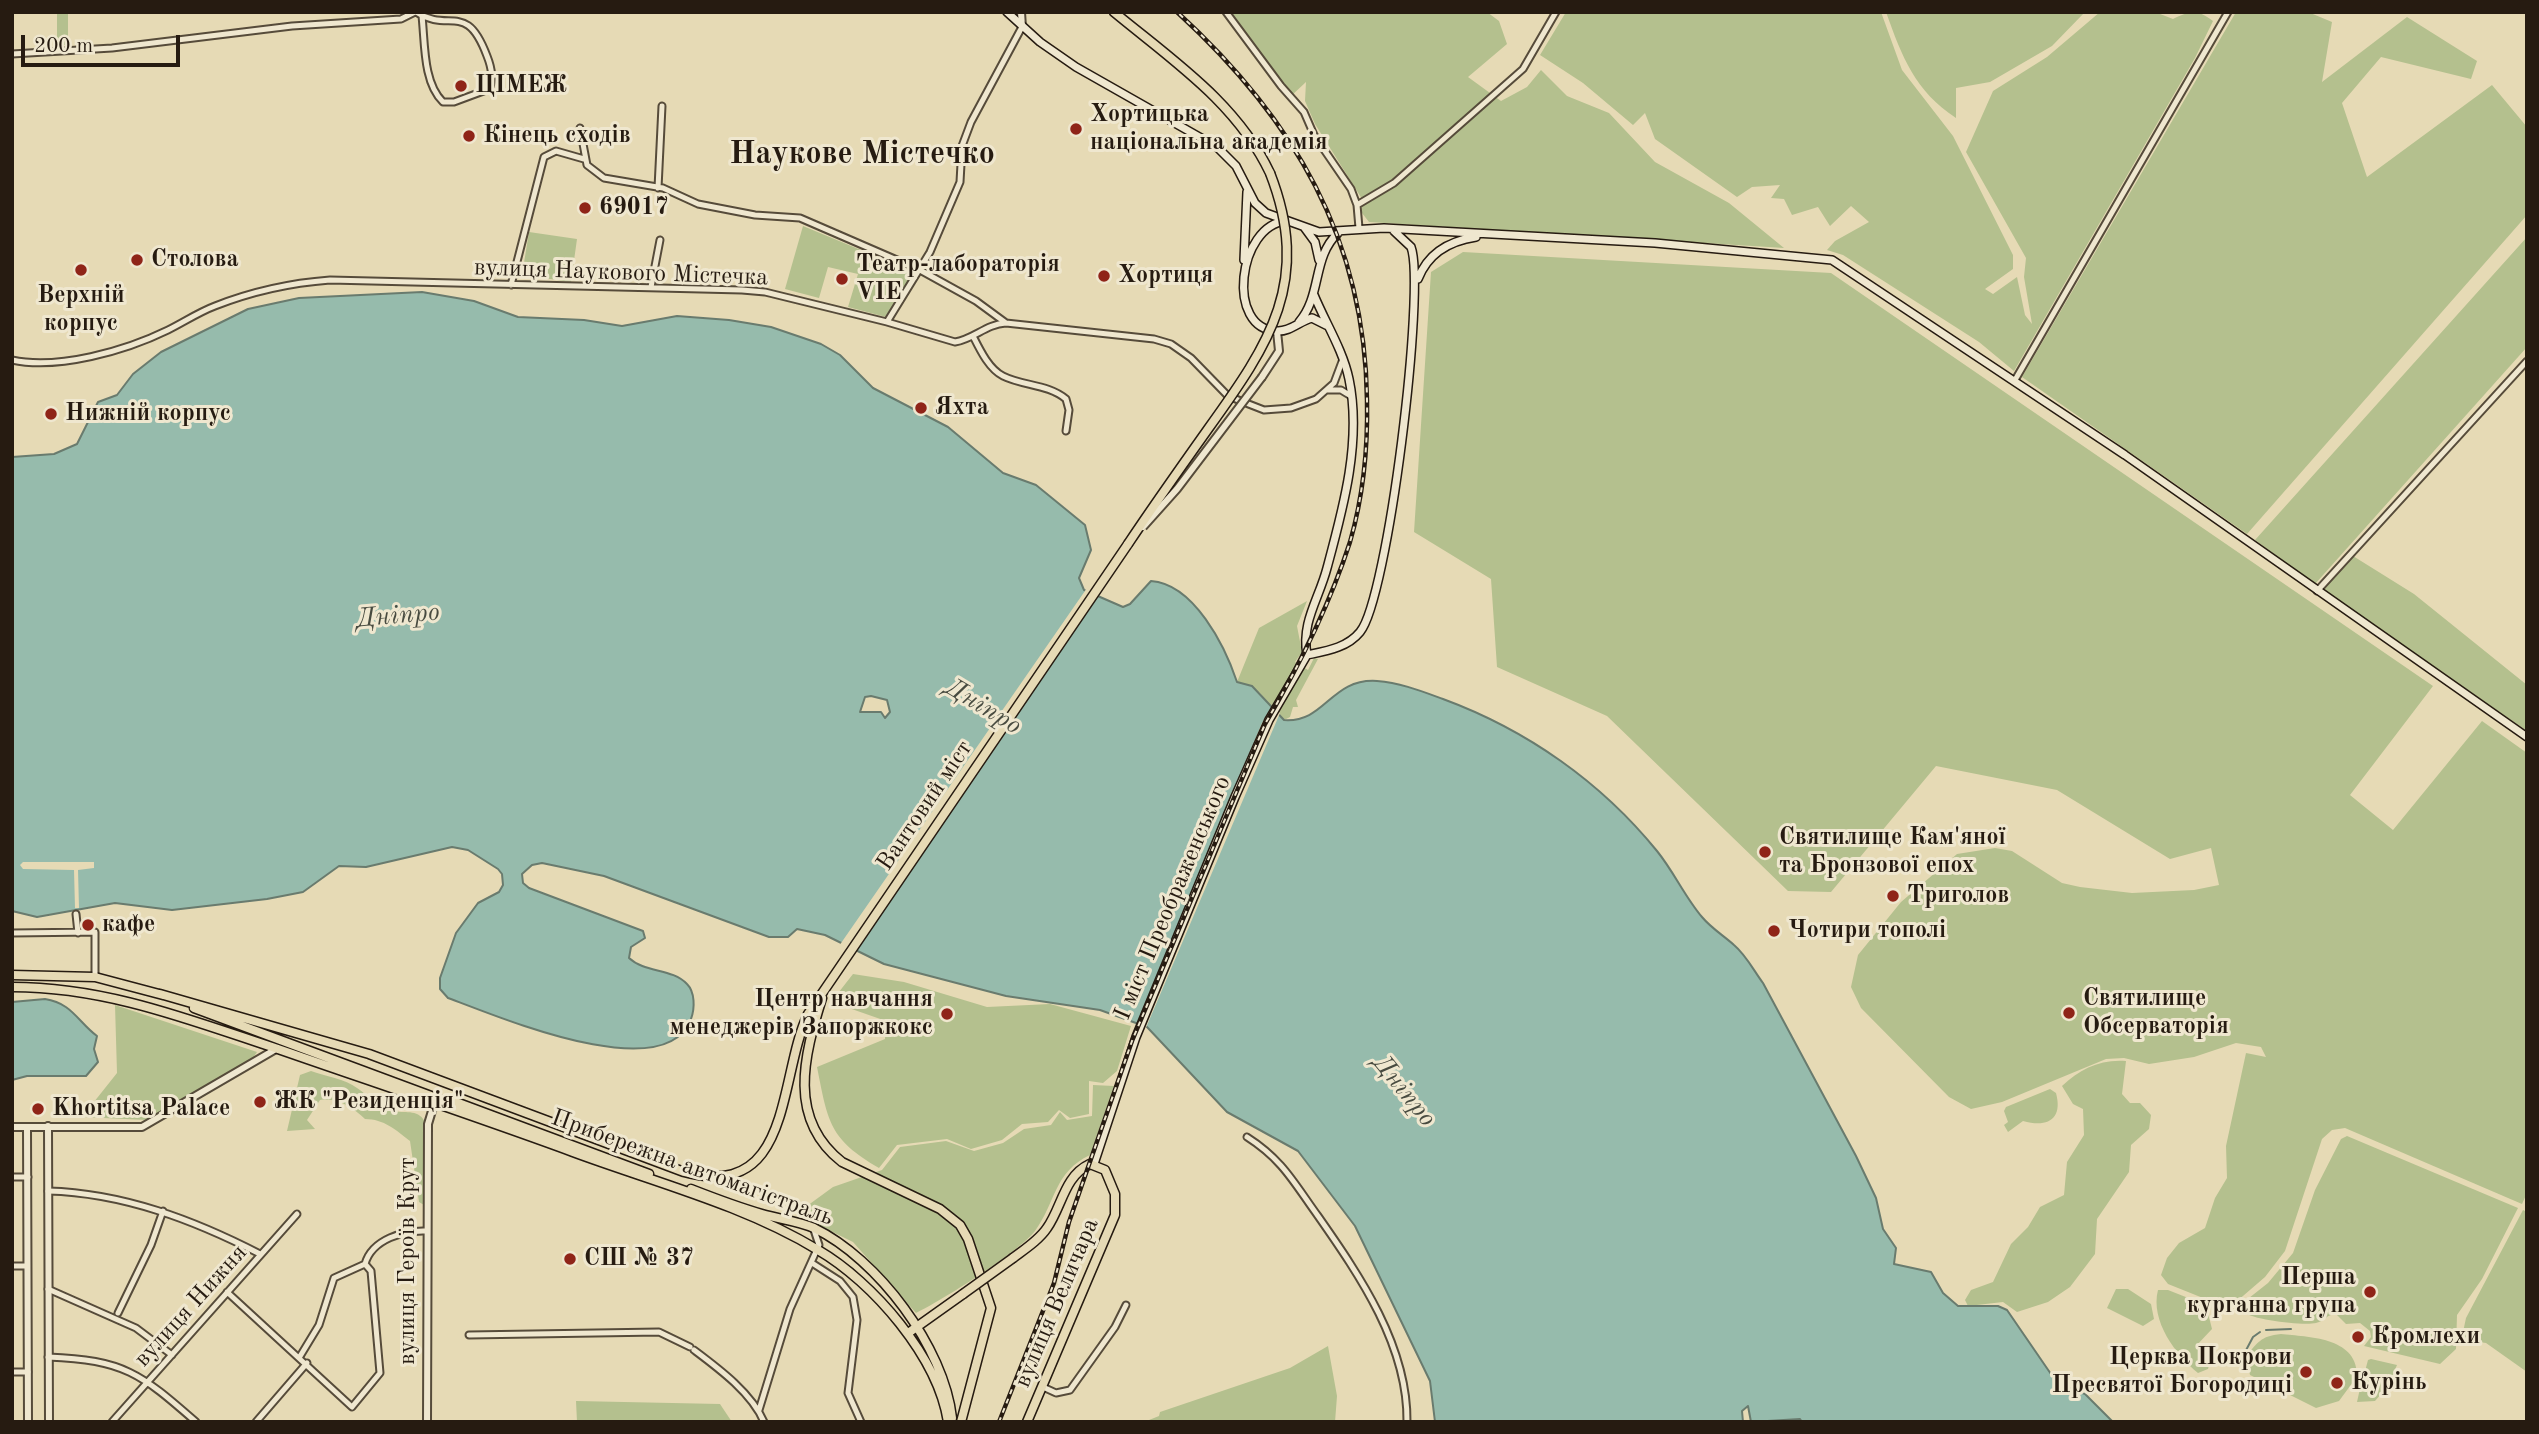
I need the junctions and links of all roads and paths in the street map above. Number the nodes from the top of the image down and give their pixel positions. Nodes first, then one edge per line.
1 (1007, 12) edge
2 (1021, 12) edge
3 (1114, 12) edge
4 (1226, 12) edge
5 (1556, 12) edge
6 (2228, 12) edge
7 (418, 14) edge
8 (1022, 27) junction
9 (12, 54) edge
10 (662, 106) dead end
11 (580, 128) dead end
12 (584, 159) junction
13 (658, 188) junction
14 (1246, 188) junction
15 (1357, 205) junction
16 (1290, 221) junction
17 (1304, 227) junction
18 (1359, 228) junction
19 (1384, 229) junction
20 (1339, 232) junction
21 (1494, 235) junction
22 (660, 240) dead end
23 (1319, 268) junction
24 (920, 270) junction
25 (1243, 275) junction
26 (511, 285) junction
27 (1416, 285) junction
28 (651, 287) junction
29 (1314, 295) junction
30 (887, 322) junction
31 (1006, 323) junction
32 (1297, 324) junction
33 (1329, 329) junction
34 (1277, 331) junction
35 (973, 336) junction
36 (1343, 359) junction
37 (12, 360) edge
38 (2527, 361) edge
39 (2014, 380) junction
40 (1328, 390) junction
41 (1352, 396) junction
42 (1066, 431) dead end
43 (1128, 544) junction
44 (2317, 591) junction
45 (1309, 655) junction
46 (2527, 737) edge
47 (76, 914) dead end
48 (12, 933) edge
49 (78, 933) junction
50 (12, 975) edge
51 (77, 976) junction
52 (95, 977) junction
53 (826, 985) junction
54 (12, 987) edge
55 (76, 990) junction
56 (96, 993) junction
57 (160, 994) junction
58 (285, 1040) junction
59 (275, 1049) junction
60 (435, 1101) junction
61 (48, 1126) junction
62 (12, 1127) edge
63 (27, 1127) junction
64 (1247, 1137) dead end
65 (1095, 1161) junction
66 (12, 1177) edge
67 (28, 1177) junction
68 (48, 1191) junction
69 (163, 1210) junction
70 (297, 1214) dead end
71 (812, 1228) junction
72 (427, 1231) junction
73 (818, 1250) junction
74 (260, 1254) junction
75 (812, 1263) junction
76 (365, 1264) junction
77 (12, 1266) edge
78 (27, 1266) junction
79 (48, 1289) junction
80 (227, 1292) junction
81 (1126, 1305) dead end
82 (118, 1313) dead end
83 (916, 1329) junction
84 (905, 1332) junction
85 (469, 1335) dead end
86 (172, 1354) junction
87 (48, 1357) junction
88 (299, 1358) junction
89 (307, 1363) junction
90 (12, 1372) edge
91 (28, 1372) junction
92 (147, 1382) junction
93 (1043, 1387) junction
94 (759, 1410) junction
95 (27, 1422) edge
96 (49, 1422) edge
97 (112, 1422) edge
98 (196, 1422) edge
99 (256, 1422) edge
100 (427, 1422) edge
101 (764, 1422) edge
102 (861, 1422) edge
103 (950, 1422) edge
104 (961, 1422) edge
105 (1027, 1422) edge
106 (1407, 1422) edge

1 - 8 main road
2 - 8 street
3 - 43 main road, Вантовий міст, bridge
4 - 15 street
5 - 15 street
6 - 39 street
7 - 7 street
7 - 9 street
8 - 14 main road
8 - 24 street
10 - 13 street
11 - 12 street
12 - 13 street
12 - 26 street
13 - 24 street
14 - 16 main road
14 - 25 main road
15 - 18 street
16 - 17 main road
16 - 25 main road
17 - 20 main road
17 - 23 main road
18 - 19 main road
18 - 20 main road
19 - 21 main road
19 - 27 main road
20 - 23 main road
21 - 27 main road
21 - 39 main road
22 - 28 street
23 - 29 main road
24 - 30 street
24 - 31 street
25 - 34 main road
26 - 28 street, вулиця Наукового Містечка
26 - 37 street, вулиця Наукового Містечка
27 - 45 main road
28 - 30 street, вулиця Наукового Містечка
29 - 32 main road
29 - 33 main road
30 - 35 street, вулиця Наукового Містечка
31 - 35 street, вулиця Наукового Містечка
31 - 40 street, вулиця Наукового Містечка
32 - 33 main road
32 - 34 main road
33 - 36 main road
34 - 43 street, bridge
35 - 42 street
36 - 40 street
36 - 41 main road
38 - 44 street
39 - 44 main road
40 - 41 street
41 - 45 main road
43 - 53 main road, Вантовий міст
44 - 46 main road
45 - 65 main road, I міст Преображенського
47 - 49 street
48 - 49 street
49 - 52 street
50 - 51 main road, Прибережна автомагістраль
51 - 52 main road, Прибережна автомагістраль
51 - 55 main road
52 - 56 main road
52 - 57 main road, Прибережна автомагістраль
53 - 57 main road
53 - 104 main road
54 - 55 main road, Прибережна автомагістраль
55 - 56 main road, Прибережна автомагістраль
56 - 59 main road, Прибережна автомагістраль
57 - 58 main road, Прибережна автомагістраль
58 - 59 main road
58 - 60 main road, Прибережна автомагістраль
59 - 60 main road, Прибережна автомагістраль
59 - 61 street
60 - 71 main road, Прибережна автомагістраль
60 - 72 street, вулиця Героїв Крут
60 - 73 main road, Прибережна автомагістраль
61 - 63 street
61 - 68 street
62 - 63 street
63 - 67 street
64 - 106 street
65 - 83 main road, bridge
65 - 93 main road, вулиця Величара
66 - 67 street
67 - 78 street
68 - 69 street
68 - 79 street
69 - 74 street
69 - 82 street
70 - 74 street, вулиця Нижня
71 - 73 street
71 - 83 main road, Прибережна автомагістраль
72 - 76 street
72 - 100 street, вулиця Героїв Крут
73 - 75 street
73 - 84 main road, Прибережна автомагістраль
74 - 80 street, вулиця Нижня
75 - 94 street
75 - 102 street
76 - 88 street
76 - 89 street
77 - 78 street
78 - 91 street
79 - 86 street
79 - 87 street
80 - 86 street, вулиця Нижня
80 - 88 street
81 - 93 street
83 - 84 main road
83 - 103 main road, Прибережна автомагістраль
84 - 103 main road, Прибережна автомагістраль
85 - 94 street
86 - 92 street, вулиця Нижня
87 - 92 street
87 - 96 street
88 - 89 street
89 - 99 street
90 - 91 street
91 - 95 street
92 - 97 street, вулиця Нижня
92 - 98 street
93 - 105 main road, вулиця Величара
94 - 101 street

